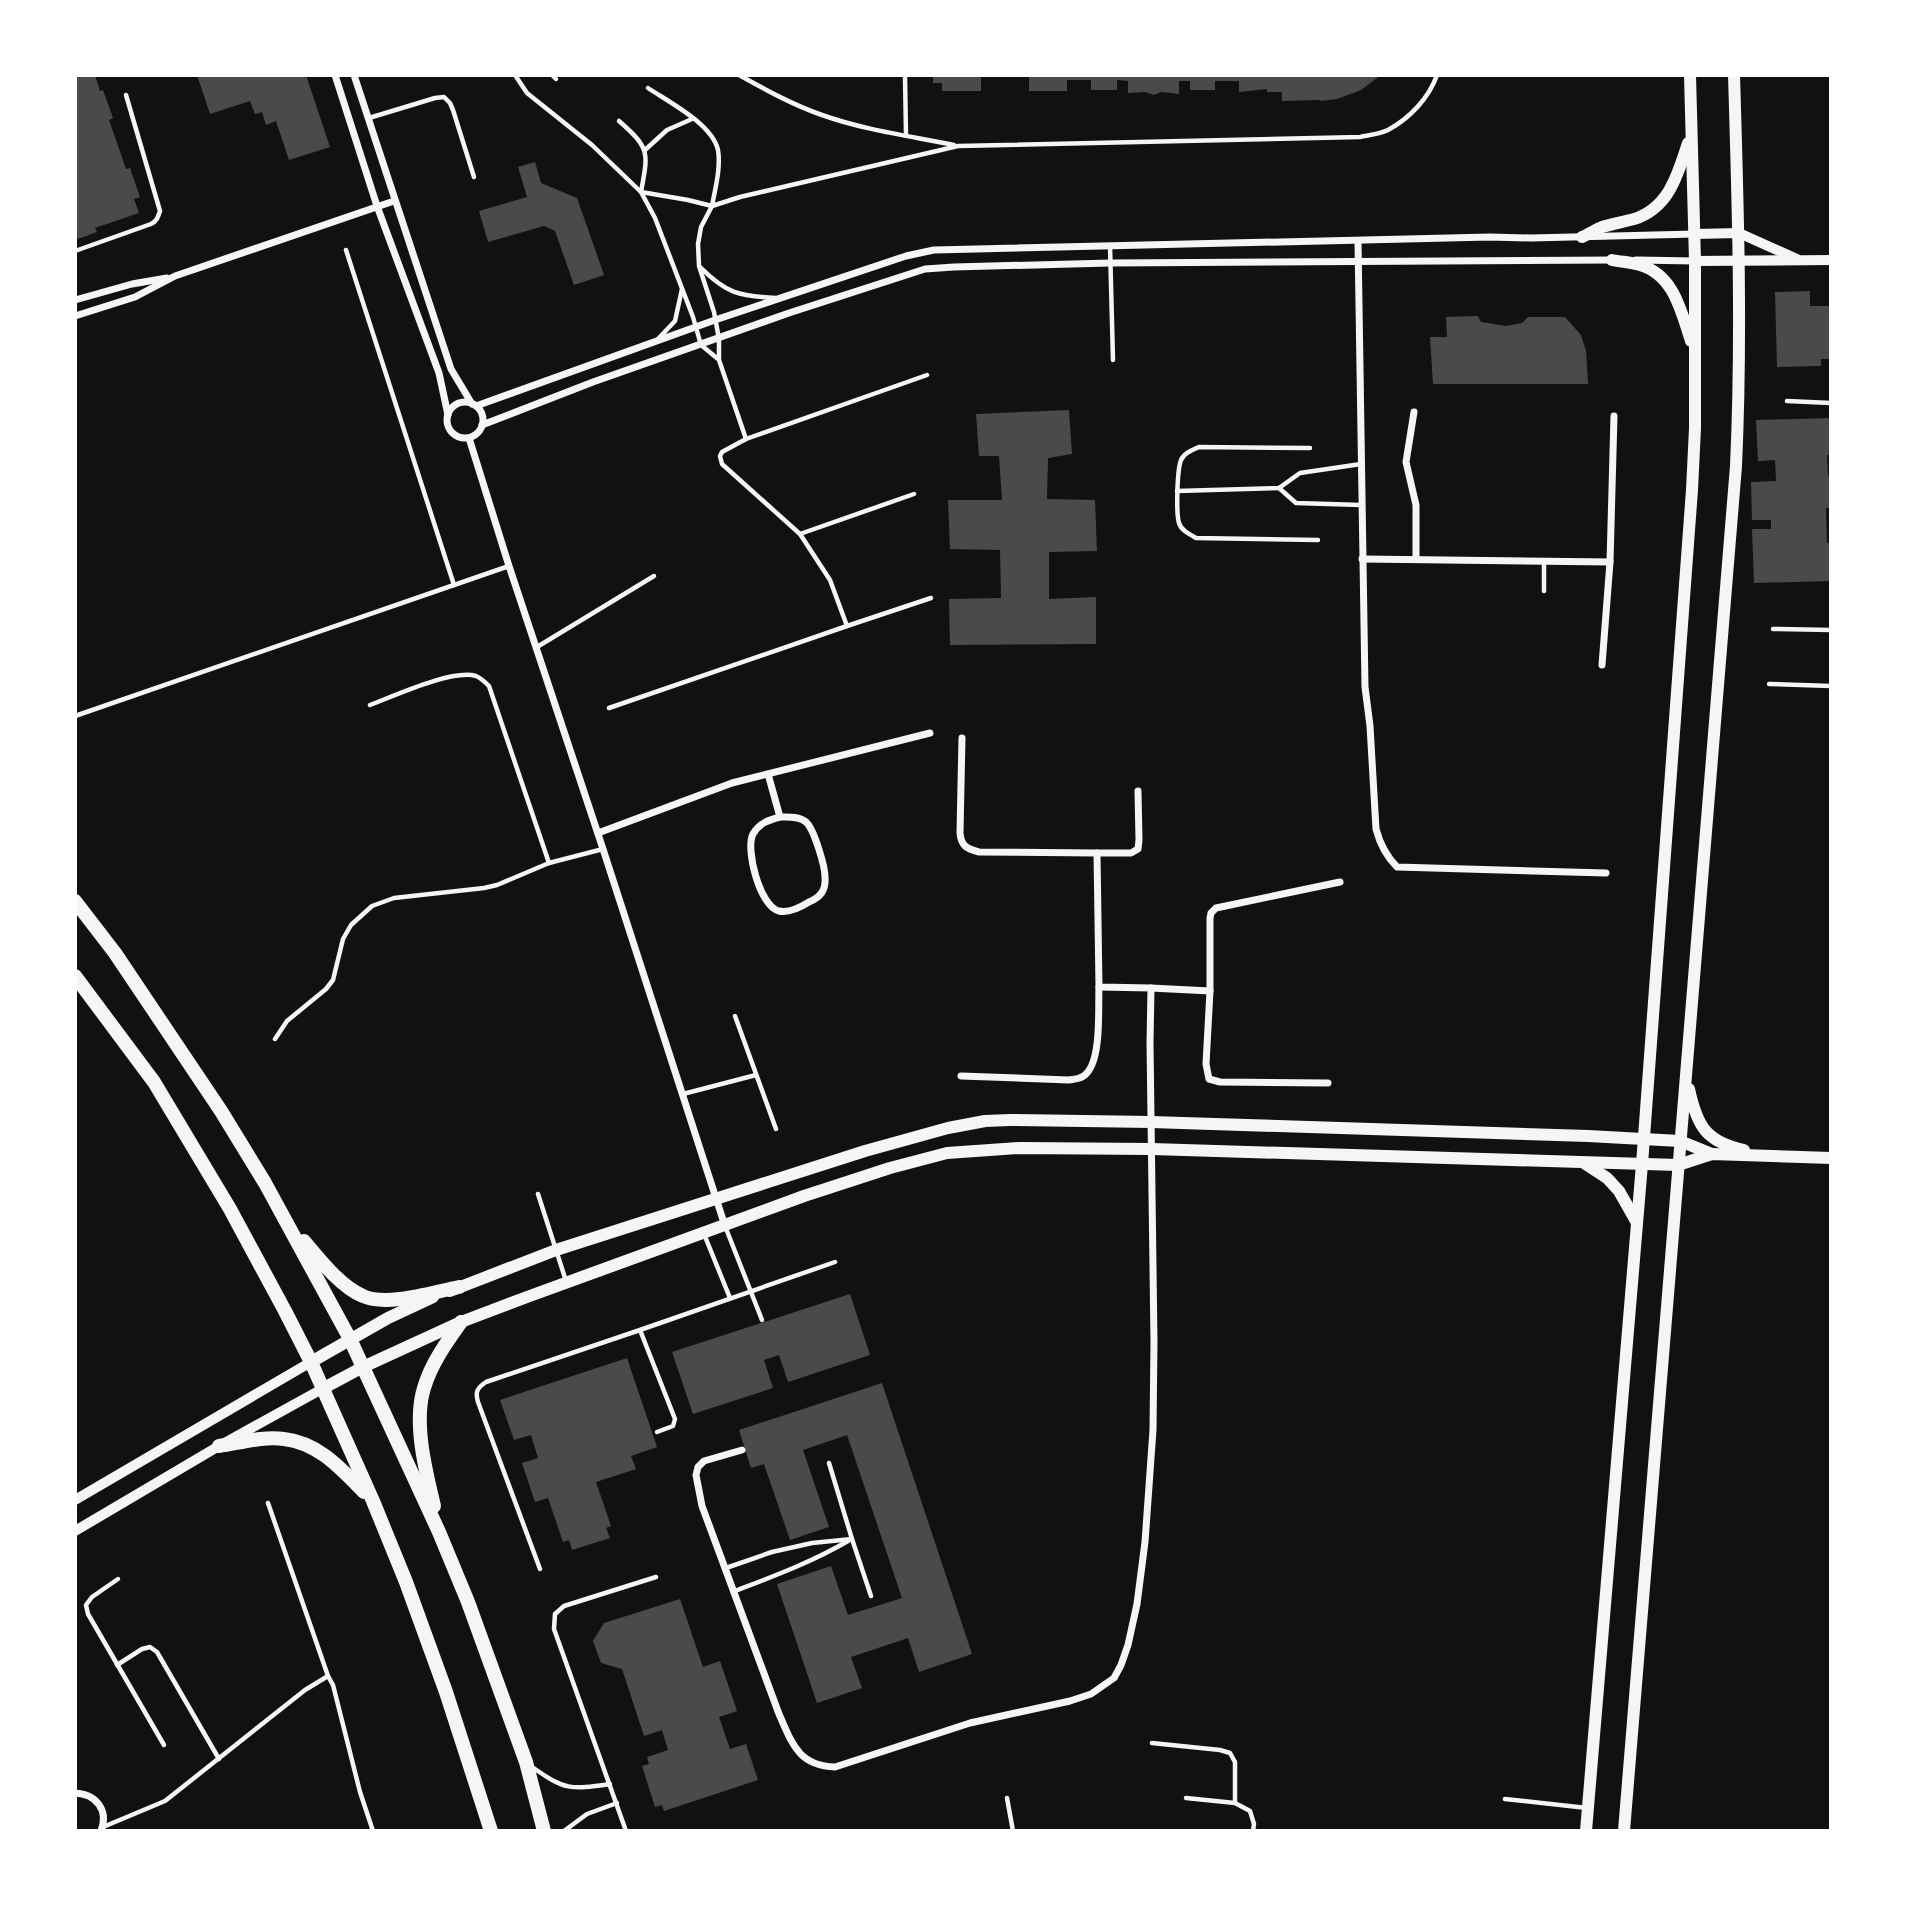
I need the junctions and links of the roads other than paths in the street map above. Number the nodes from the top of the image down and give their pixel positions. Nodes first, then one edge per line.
1 (335, 75) edge
2 (354, 75) edge
3 (515, 75) edge
4 (739, 75) edge
5 (756, 75) edge
6 (905, 75) edge
7 (1437, 75) edge
8 (1690, 75) edge
9 (1734, 75) edge
10 (751, 82) junction
11 (648, 88) dead end
12 (126, 95) dead end
13 (368, 118) junction
14 (692, 119) junction
15 (619, 121) dead end
16 (1691, 133) junction
17 (906, 135) junction
18 (958, 146) junction
19 (645, 150) junction
20 (474, 177) dead end
21 (641, 192) junction
22 (394, 201) junction
23 (377, 206) junction
24 (712, 206) junction
25 (1739, 233) junction
26 (1695, 234) junction
27 (1582, 237) junction
28 (1358, 241) junction
29 (1110, 246) junction
30 (346, 250) dead end
31 (75, 251) edge
32 (1612, 260) junction
33 (1799, 260) junction
34 (1831, 260) edge
35 (1695, 261) junction
36 (1740, 261) junction
37 (1359, 262) junction
38 (1110, 263) junction
39 (699, 266) junction
40 (175, 276) junction
41 (682, 288) junction
42 (782, 298) junction
43 (75, 300) edge
44 (75, 316) edge
45 (715, 320) junction
46 (695, 327) junction
47 (719, 339) junction
48 (655, 342) junction
49 (701, 345) junction
50 (1695, 355) junction
51 (719, 360) junction
52 (1113, 360) dead end
53 (927, 375) dead end
54 (1787, 401) dead end
55 (1831, 403) edge
56 (474, 405) junction
57 (1414, 412) dead end
58 (448, 415) junction
59 (1614, 416) dead end
60 (482, 425) junction
61 (469, 438) junction
62 (746, 439) junction
63 (1310, 448) dead end
64 (1361, 464) junction
65 (1279, 488) junction
66 (1177, 491) junction
67 (914, 494) dead end
68 (1361, 505) junction
69 (800, 534) junction
70 (1318, 540) dead end
71 (1362, 559) junction
72 (1416, 559) junction
73 (1544, 561) junction
74 (1610, 562) junction
75 (509, 566) junction
76 (654, 576) dead end
77 (454, 586) junction
78 (1544, 591) dead end
79 (931, 598) dead end
80 (846, 626) junction
81 (1773, 629) dead end
82 (1831, 630) edge
83 (536, 647) junction
84 (1602, 665) dead end
85 (1769, 684) dead end
86 (1831, 686) edge
87 (370, 705) dead end
88 (609, 708) dead end
89 (75, 716) edge
90 (930, 733) dead end
91 (962, 738) dead end
92 (768, 774) junction
93 (1138, 791) dead end
94 (780, 817) junction
95 (598, 833) junction
96 (603, 849) junction
97 (1097, 853) junction
98 (549, 863) junction
99 (1606, 873) dead end
100 (1340, 883) dead end
101 (75, 901) edge
102 (75, 976) edge
103 (1099, 987) junction
104 (1151, 988) junction
105 (1210, 991) junction
106 (735, 1016) dead end
107 (275, 1039) dead end
108 (757, 1075) junction
109 (1686, 1075) junction
110 (961, 1076) dead end
111 (1328, 1083) dead end
112 (682, 1095) junction
113 (1151, 1122) junction
114 (776, 1129) dead end
115 (1643, 1139) junction
116 (1680, 1141) junction
117 (1152, 1149) junction
118 (1712, 1154) junction
119 (1770, 1156) junction
120 (1831, 1158) edge
121 (1583, 1162) junction
122 (1642, 1164) junction
123 (1678, 1165) junction
124 (538, 1194) dead end
125 (715, 1198) junction
126 (284, 1219) junction
127 (1637, 1222) junction
128 (725, 1226) junction
129 (704, 1233) junction
130 (556, 1250) junction
131 (835, 1262) dead end
132 (567, 1282) junction
133 (458, 1287) junction
134 (751, 1290) junction
135 (730, 1298) junction
136 (762, 1320) dead end
137 (461, 1322) junction
138 (639, 1331) junction
139 (350, 1339) junction
140 (311, 1362) junction
141 (363, 1367) junction
142 (322, 1389) junction
143 (657, 1432) dead end
144 (219, 1446) junction
145 (742, 1450) dead end
146 (830, 1463) dead end
147 (75, 1500) edge
148 (373, 1501) junction
149 (268, 1503) dead end
150 (75, 1531) edge
151 (439, 1532) junction
152 (852, 1539) junction
153 (726, 1568) junction
154 (541, 1569) dead end
155 (656, 1577) dead end
156 (118, 1579) dead end
157 (735, 1591) junction
158 (871, 1596) dead end
159 (117, 1664) junction
160 (328, 1676) junction
161 (1152, 1743) dead end
162 (164, 1745) dead end
163 (219, 1759) junction
164 (526, 1762) junction
165 (610, 1784) junction
166 (75, 1793) edge
167 (1007, 1798) dead end
168 (1186, 1798) dead end
169 (1505, 1799) dead end
170 (617, 1803) junction
171 (1235, 1803) junction
172 (1588, 1808) junction
173 (488, 1828) edge
174 (102, 1829) edge
175 (626, 1830) edge
176 (373, 1831) edge
177 (544, 1831) edge
178 (564, 1831) edge
179 (1013, 1831) edge
180 (1253, 1831) edge
181 (1586, 1831) edge
182 (1625, 1831) edge

1 - 23 street
2 - 13 street
3 - 21 lane
4 - 10 lane
5 - 10 lane
6 - 17 lane
7 - 18 lane
8 - 16 main road
9 - 25 main road
10 - 17 lane
11 - 14 lane
12 - 31 lane
13 - 20 lane
13 - 22 street
14 - 19 lane
14 - 24 lane
15 - 19 lane
16 - 26 main road
16 - 27 main road
17 - 18 lane
18 - 24 lane
19 - 21 lane
21 - 24 lane
21 - 41 lane
22 - 23 street
22 - 56 street
23 - 40 street
23 - 58 street
24 - 39 lane
25 - 26 street
25 - 33 street
25 - 36 main road
26 - 27 street
26 - 35 main road
27 - 28 street
28 - 29 street
28 - 37 street
29 - 38 lane
29 - 42 street
30 - 77 lane
32 - 35 street
32 - 37 street
32 - 50 main road
33 - 34 street
33 - 36 street
35 - 36 street
35 - 50 main road
36 - 109 main road
37 - 38 street
37 - 64 street
38 - 47 street
38 - 52 lane
39 - 42 lane
39 - 45 lane
40 - 43 street
40 - 44 street
41 - 46 lane
41 - 48 lane
42 - 45 street
45 - 46 street
45 - 47 lane
46 - 48 street
46 - 49 lane
47 - 49 street
47 - 51 lane
48 - 56 street
49 - 51 lane
49 - 60 street
50 - 115 main road
51 - 62 lane
53 - 62 lane
54 - 55 lane
56 - 58 street
56 - 60 street
57 - 72 street
58 - 61 street
59 - 74 street
60 - 61 street
61 - 75 street
62 - 69 lane
63 - 66 lane
64 - 65 lane
64 - 68 street
65 - 66 lane
65 - 68 lane
66 - 70 lane
67 - 69 lane
68 - 71 street
69 - 80 lane
71 - 72 street
71 - 99 street
72 - 73 street
73 - 74 street
73 - 78 lane
74 - 84 street
75 - 77 lane
75 - 83 street
76 - 83 lane
77 - 89 lane
79 - 80 lane
80 - 88 lane
81 - 82 lane
83 - 95 street
85 - 86 lane
87 - 98 lane
90 - 92 street
91 - 97 street
92 - 94 street
92 - 95 street
93 - 97 street
94 - 94 street
95 - 96 street
96 - 98 lane
96 - 112 street
97 - 103 street
98 - 107 lane
100 - 105 street
101 - 126 main road
102 - 140 main road
103 - 104 street
103 - 110 street
104 - 105 street
104 - 113 street
105 - 111 street
106 - 108 lane
108 - 112 lane
108 - 114 lane
109 - 116 main road
109 - 119 main road
112 - 125 street
113 - 115 main road
113 - 117 street
113 - 125 main road
115 - 116 main road
115 - 122 main road
116 - 118 main road
116 - 123 main road
117 - 121 main road
117 - 128 main road
117 - 157 street
118 - 119 main road
118 - 123 main road
119 - 120 main road
121 - 122 main road
121 - 127 main road
122 - 123 main road
122 - 127 main road
123 - 182 main road
124 - 130 lane
125 - 128 street
125 - 130 main road
126 - 133 main road
126 - 139 main road
127 - 172 main road
128 - 129 main road
128 - 134 lane
129 - 132 main road
129 - 135 lane
130 - 132 lane
130 - 133 main road
131 - 134 lane
132 - 137 main road
133 - 139 main road
134 - 135 lane
134 - 136 lane
135 - 138 lane
137 - 141 main road
137 - 151 main road
138 - 143 lane
138 - 154 lane
139 - 140 main road
139 - 141 main road
140 - 142 main road
140 - 147 street
141 - 142 main road
141 - 151 main road
142 - 144 street
142 - 148 main road
144 - 148 main road
144 - 150 street
145 - 153 street
146 - 152 lane
148 - 173 main road
149 - 160 lane
151 - 164 main road
152 - 153 lane
152 - 157 lane
152 - 158 lane
153 - 157 street
155 - 165 lane
156 - 159 lane
159 - 162 lane
159 - 163 lane
160 - 163 lane
160 - 176 lane
161 - 171 lane
163 - 174 lane
164 - 165 lane
164 - 177 main road
165 - 170 lane
166 - 174 street
167 - 179 lane
168 - 171 lane
169 - 172 lane
170 - 175 lane
170 - 178 lane
171 - 180 lane
172 - 181 main road

